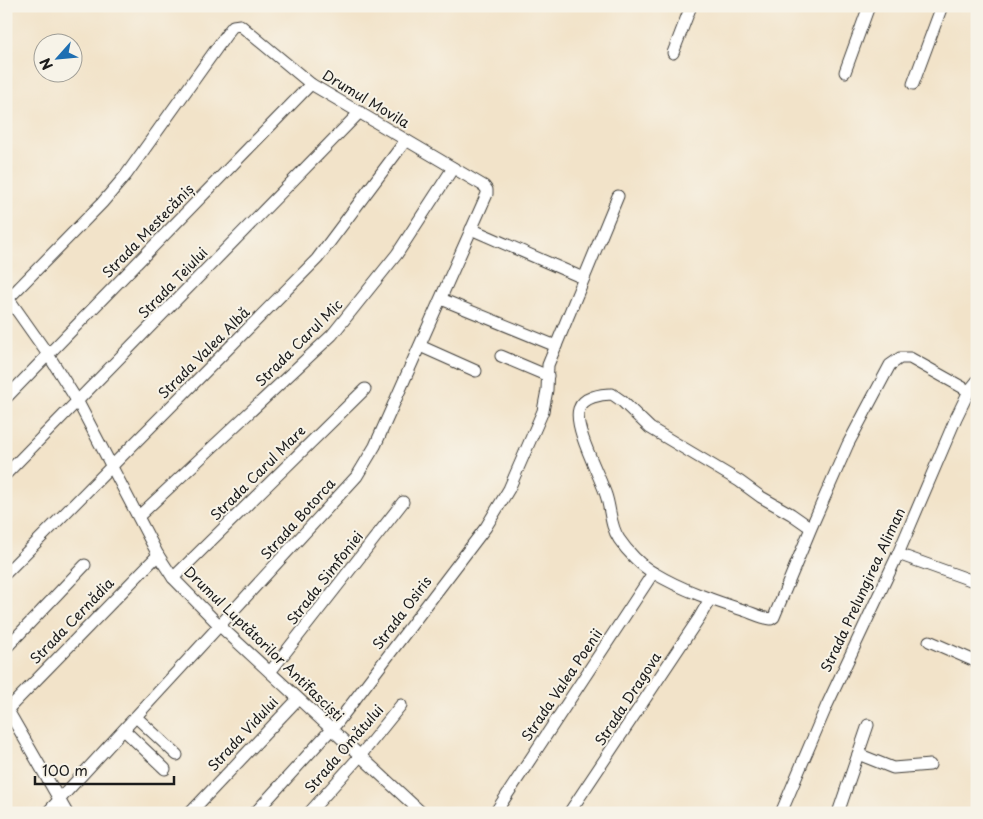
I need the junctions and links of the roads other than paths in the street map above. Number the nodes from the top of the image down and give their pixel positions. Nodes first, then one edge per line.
1 (691, 6) edge
2 (869, 6) edge
3 (942, 6) edge
4 (673, 53) dead end
5 (845, 72) dead end
6 (311, 84) junction
7 (913, 84) dead end
8 (360, 112) junction
9 (406, 140) junction
10 (453, 168) junction
11 (487, 190) joint
12 (618, 196) dead end
13 (471, 229) junction
14 (582, 278) junction
15 (7, 298) edge
16 (441, 299) junction
17 (420, 346) junction
18 (556, 346) junction
19 (49, 356) junction
20 (501, 356) dead end
21 (476, 371) dead end
22 (548, 376) junction
23 (977, 381) edge
24 (365, 389) dead end
25 (969, 392) junction
26 (6, 398) edge
27 (78, 402) junction
28 (112, 465) junction
29 (6, 474) edge
30 (403, 502) dead end
31 (139, 516) junction
32 (810, 528) junction
33 (898, 554) junction
34 (158, 555) junction
35 (85, 566) dead end
36 (6, 572) edge
37 (653, 573) junction
38 (173, 578) junction
39 (976, 582) edge
40 (710, 599) junction
41 (220, 626) junction
42 (929, 641) dead end
43 (6, 648) edge
44 (977, 662) edge
45 (270, 672) junction
46 (298, 699) junction
47 (401, 705) dead end
48 (7, 708) edge
49 (136, 717) junction
50 (868, 725) dead end
51 (124, 730) junction
52 (331, 730) junction
53 (858, 754) junction
54 (177, 755) dead end
55 (360, 756) junction
56 (930, 765) dead end
57 (165, 769) dead end
58 (60, 800) junction
59 (47, 813) edge
60 (67, 813) edge
61 (190, 813) edge
62 (255, 813) edge
63 (309, 813) edge
64 (422, 813) edge
65 (494, 813) edge
66 (570, 813) edge
67 (781, 813) edge
68 (838, 813) edge

1 - 4 street
2 - 5 street
3 - 7 street
6 - 8 street, Drumul Movila
6 - 15 street, Drumul Movila
6 - 19 street, Strada Mestecăniș
8 - 9 street, Drumul Movila
8 - 27 street, Strada Teiului
9 - 10 street, Drumul Movila
9 - 28 street, Strada Valea Albă
10 - 11 street, Drumul Movila
10 - 31 street, Strada Carul Mic
11 - 13 street, Strada Botorca
12 - 14 street, Strada Osiris
13 - 14 street
13 - 16 street, Strada Botorca
14 - 18 street, Strada Osiris
15 - 19 street, Drumul Luptătorilor Antifasciști
16 - 17 street, Strada Botorca
16 - 18 street
17 - 21 street
17 - 41 street, Strada Botorca
18 - 22 street, Strada Osiris
19 - 26 street, Strada Mestecăniș
19 - 27 street, Drumul Luptătorilor Antifasciști
20 - 22 street
22 - 52 street, Strada Osiris
23 - 25 street, Strada Prelungirea Aliman
24 - 38 street, Strada Carul Mare
25 - 32 street
25 - 33 street, Strada Prelungirea Aliman
27 - 28 street, Drumul Luptătorilor Antifasciști
27 - 29 street, Strada Teiului
28 - 31 street, Drumul Luptătorilor Antifasciști
28 - 36 street, Strada Valea Albă
30 - 45 street, Strada Simfoniei
31 - 34 street, Drumul Luptătorilor Antifasciști
32 - 37 street
32 - 40 street
33 - 39 street
33 - 67 street, Strada Prelungirea Aliman
34 - 38 street, Drumul Luptătorilor Antifasciști
34 - 48 street, Strada Cernădia
35 - 43 street
37 - 40 street
37 - 65 street, Strada Valea Poenii
38 - 41 street, Drumul Luptătorilor Antifasciști
40 - 66 street, Strada Dragova
41 - 45 street, Drumul Luptătorilor Antifasciști
41 - 49 street, Strada Botorca
42 - 44 street
45 - 46 street, Drumul Luptătorilor Antifasciști
46 - 52 street, Drumul Luptătorilor Antifasciști
46 - 61 street, Strada Vidului
47 - 55 street, Strada Omătului
48 - 58 street
49 - 51 street, Strada Botorca
49 - 54 street
50 - 53 street
51 - 57 street
51 - 58 street, Strada Botorca
52 - 55 street, Drumul Luptătorilor Antifasciști
52 - 62 street, Strada Osiris
53 - 56 street
53 - 68 street
55 - 63 street, Strada Omătului
55 - 64 street, Drumul Luptătorilor Antifasciști
58 - 59 street, Strada Botorca
58 - 60 street

